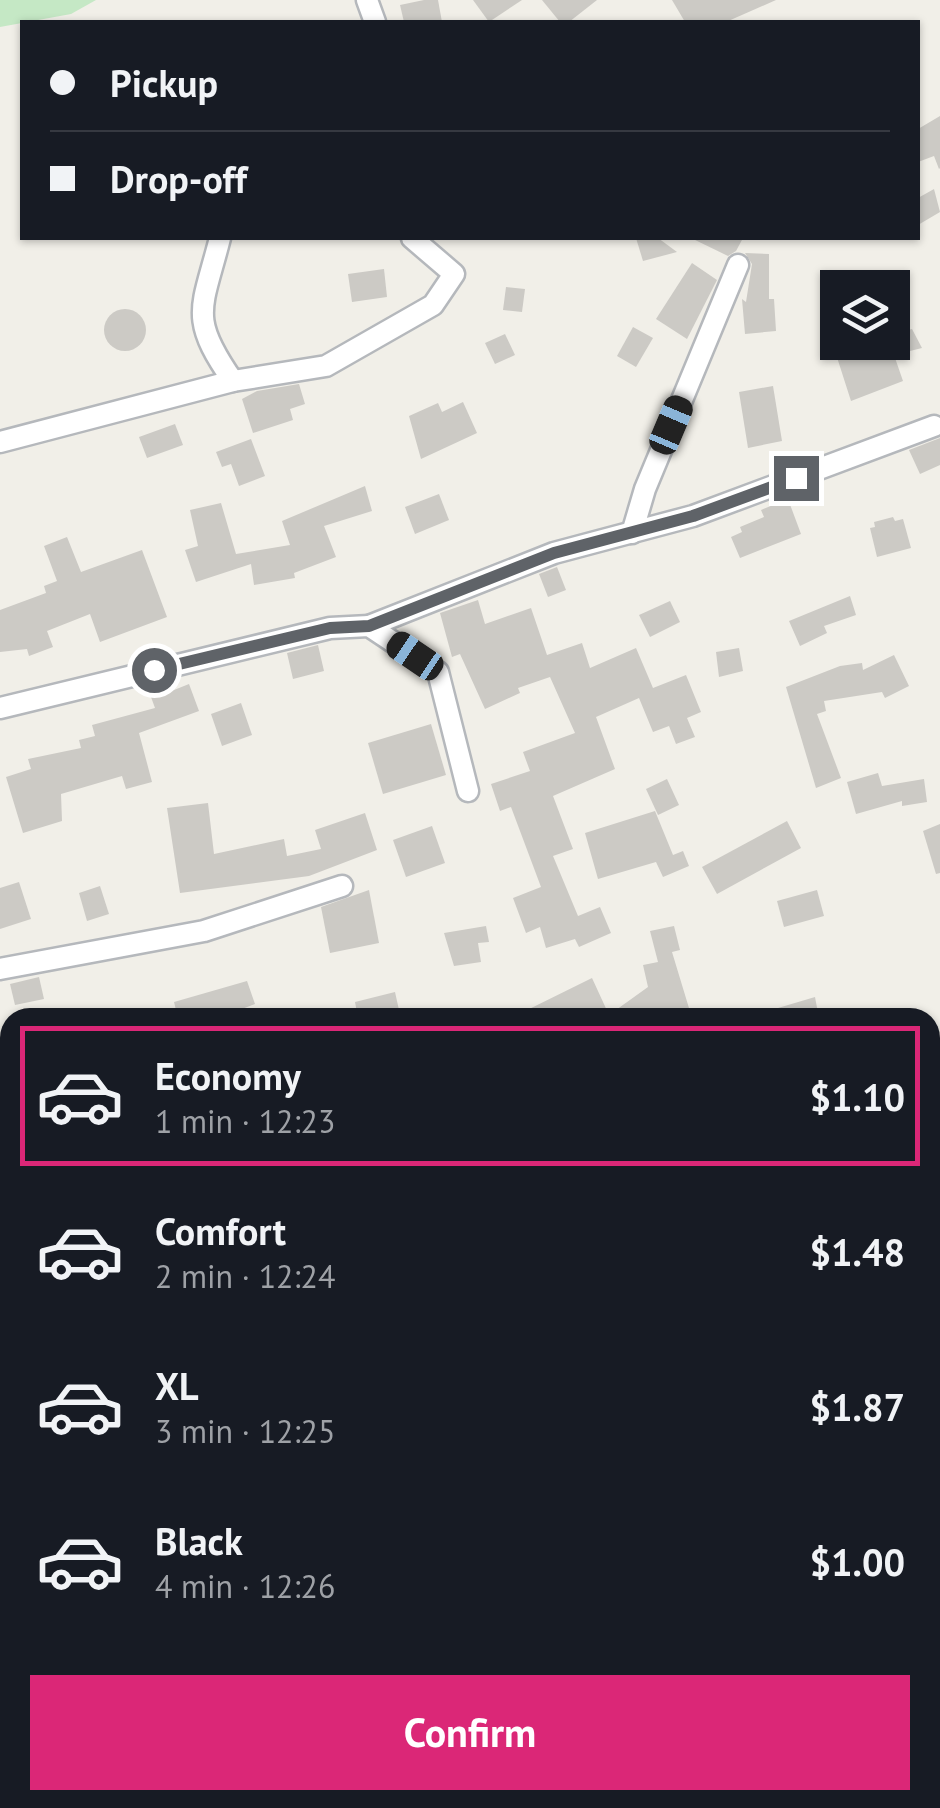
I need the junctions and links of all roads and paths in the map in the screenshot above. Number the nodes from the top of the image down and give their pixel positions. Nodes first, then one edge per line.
1 (220, 240) edge
2 (414, 240) edge
3 (738, 265) dead end
4 (233, 382) junction
5 (934, 426) dead end
6 (0, 442) edge
7 (632, 532) junction
8 (369, 626) junction
9 (0, 708) edge
10 (468, 790) dead end
11 (342, 886) dead end
12 (0, 969) edge

1 - 4 street
2 - 4 street
3 - 7 street
4 - 6 street
5 - 7 street
7 - 8 street
8 - 9 street
8 - 10 street
11 - 12 street

